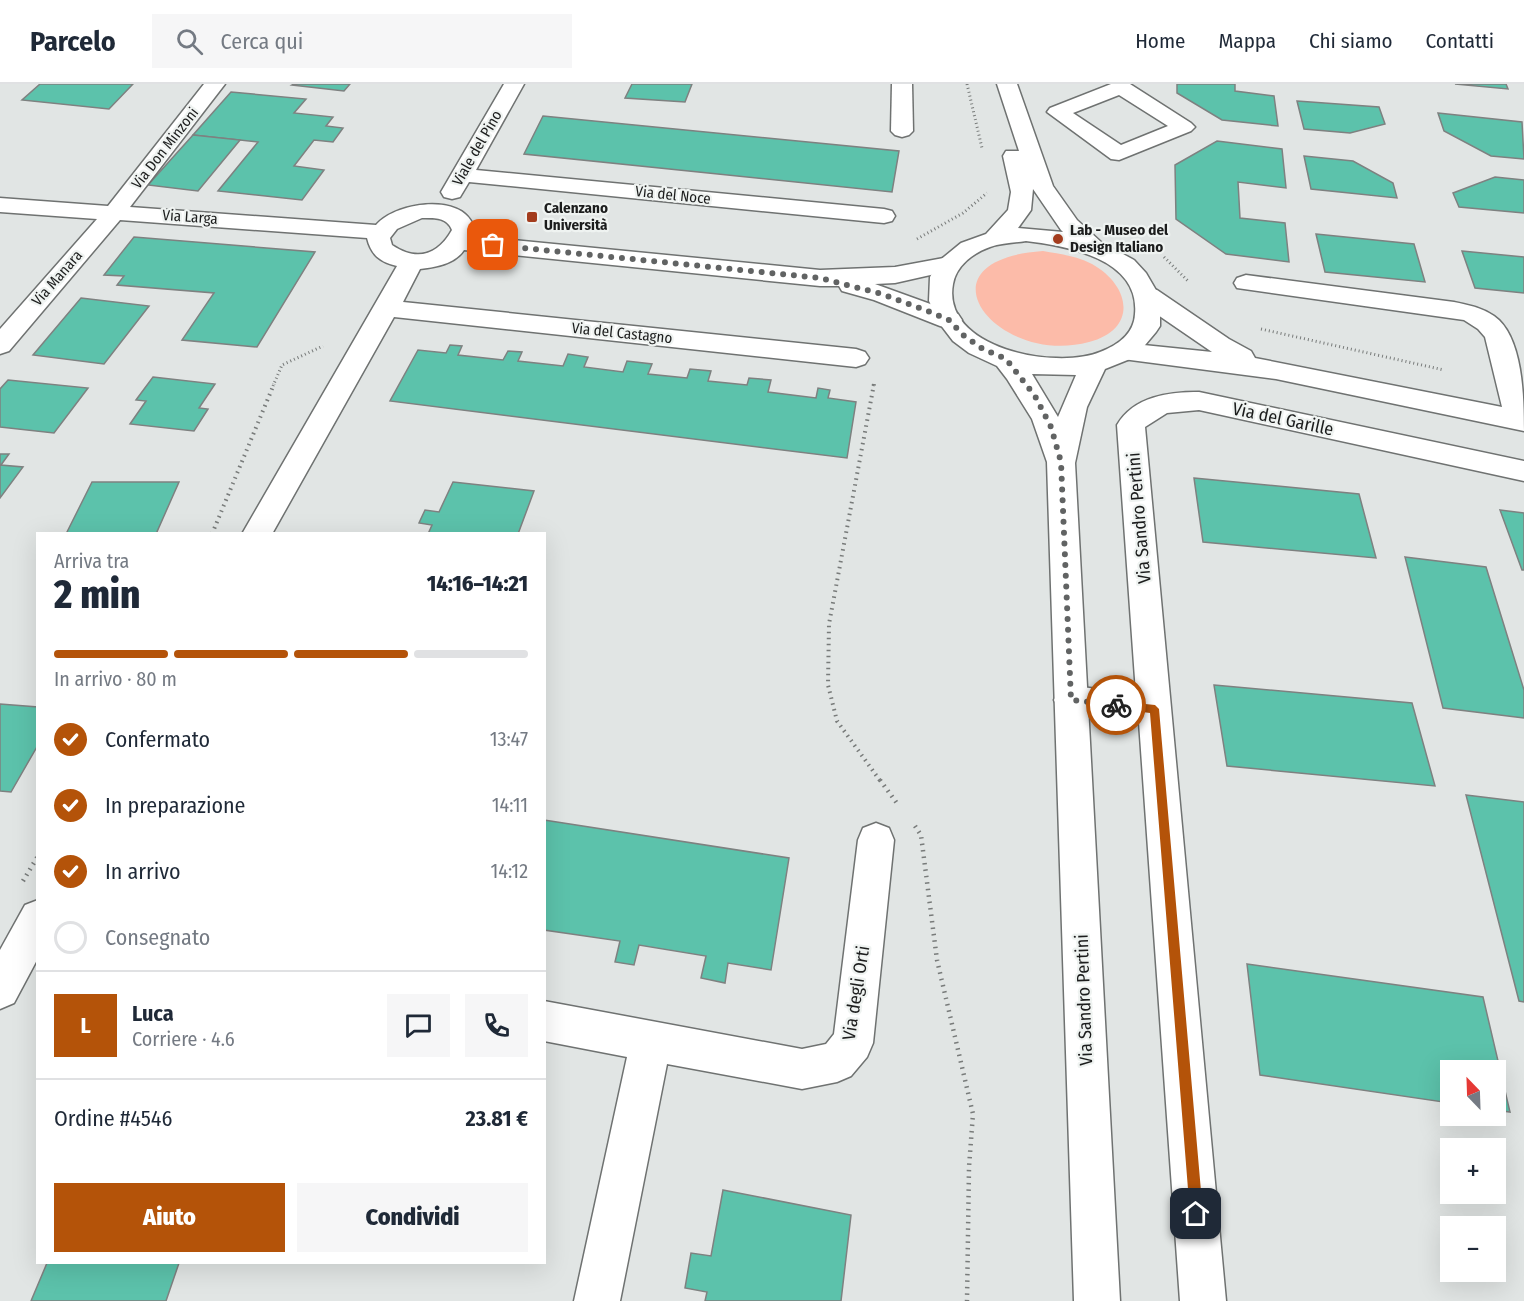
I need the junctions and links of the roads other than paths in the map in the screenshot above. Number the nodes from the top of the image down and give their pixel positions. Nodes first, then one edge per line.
1 (215, 84) edge
2 (514, 84) edge
3 (902, 84) edge
4 (997, 84) edge
5 (1007, 84) edge
6 (1121, 86) edge
7 (902, 131) dead end
8 (462, 175) junction
9 (0, 205) edge
10 (115, 212) junction
11 (441, 212) junction
12 (884, 216) dead end
13 (381, 232) junction
14 (994, 238) junction
15 (461, 242) junction
16 (1092, 247) junction
17 (411, 262) junction
18 (949, 264) junction
19 (820, 278) junction
20 (1246, 282) dead end
21 (1148, 296) junction
22 (387, 308) junction
23 (949, 320) junction
24 (0, 345) edge
25 (1124, 352) junction
26 (856, 358) dead end
27 (1006, 359) junction
28 (1094, 364) junction
29 (1257, 365) junction
30 (1412, 398) junction
31 (1151, 407) joint
32 (1521, 421) edge
33 (1413, 447) junction
34 (1061, 462) junction
35 (1524, 471) edge
36 (258, 532) edge
37 (1071, 700) junction
38 (1155, 709) junction
39 (876, 840) dead end
40 (36, 923) edge
41 (0, 989) edge
42 (546, 1021) edge
43 (651, 1041) junction
44 (597, 1301) edge
45 (1096, 1301) edge
46 (1203, 1301) edge

1 - 10 street, Via Don Minzoni
2 - 8 street, Viale del Pino
3 - 7 street
4 - 14 street
5 - 16 street
6 - 6 street
8 - 11 street, Viale del Pino
8 - 12 street, Via del Noce
9 - 10 street, Via Larga
10 - 13 street, Via Larga
10 - 24 street, Via Manara
11 - 13 street
11 - 15 street
13 - 17 street
14 - 16 street
14 - 18 street
15 - 17 street
15 - 19 street
16 - 21 street
17 - 22 street
18 - 19 street
18 - 23 street, Via Sandro Pertini
19 - 23 street
20 - 32 street
21 - 25 street, Via Sandro Pertini
21 - 29 street
22 - 26 street, Via del Castagno
22 - 36 street
23 - 27 street, Via Sandro Pertini
25 - 28 street, Via Sandro Pertini
25 - 29 street
27 - 28 street, Via Sandro Pertini
27 - 34 street, Via Sandro Pertini
28 - 34 street, Via Sandro Pertini
29 - 30 street
30 - 32 street
30 - 33 street
31 - 33 street, Via del Garille
31 - 38 street, Via Sandro Pertini
33 - 35 street, Via del Garille
34 - 37 street, Via Sandro Pertini
37 - 38 street
37 - 45 street, Via Sandro Pertini
38 - 46 street, Via Sandro Pertini
39 - 43 street, Via degli Orti
40 - 41 street
42 - 43 street, Via degli Orti
43 - 44 street

